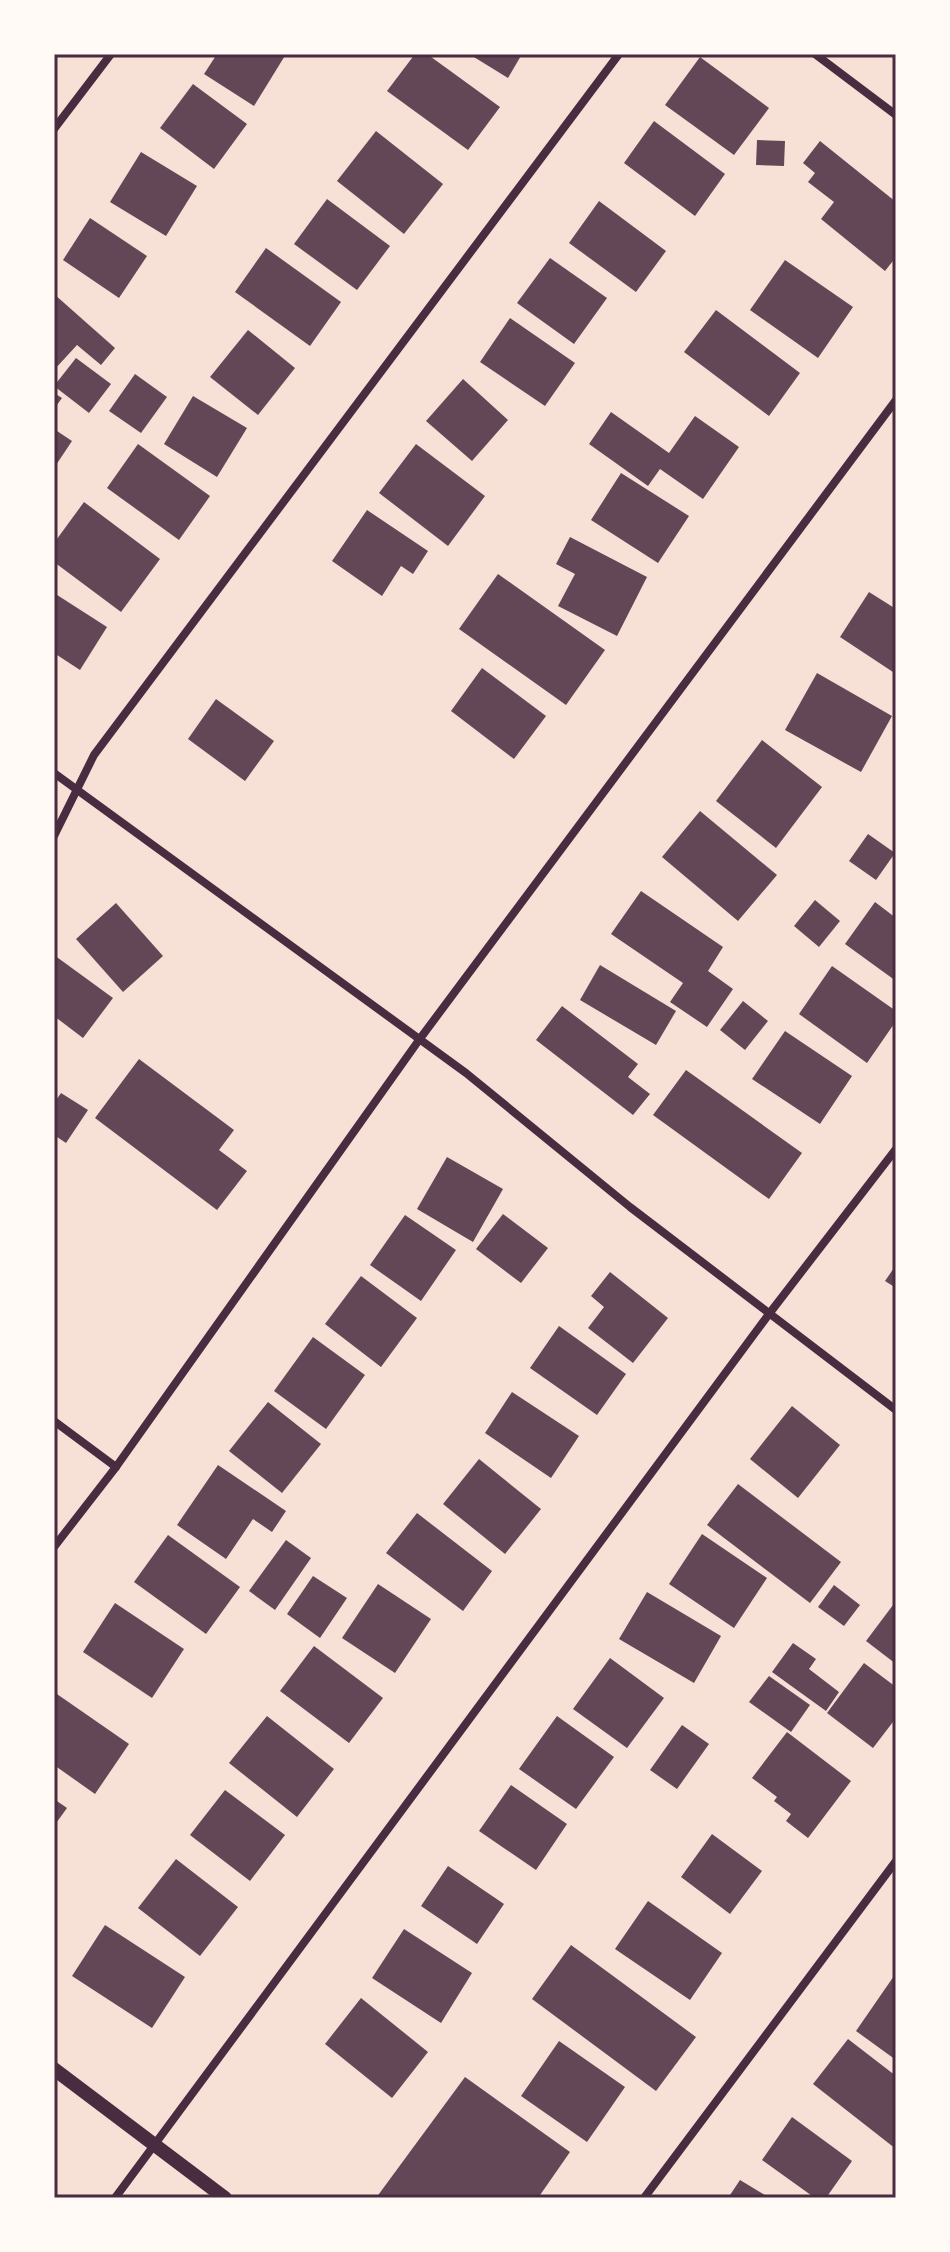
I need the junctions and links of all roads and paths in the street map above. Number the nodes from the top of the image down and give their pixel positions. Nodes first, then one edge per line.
1 (111, 54) edge
2 (619, 54) edge
3 (815, 54) edge
4 (896, 115) edge
5 (54, 129) edge
6 (896, 400) edge
7 (54, 773) edge
8 (78, 791) junction
9 (54, 836) edge
10 (419, 1040) junction
11 (896, 1149) edge
12 (769, 1314) junction
13 (896, 1410) edge
14 (54, 1421) edge
15 (116, 1467) junction
16 (54, 1547) edge
17 (896, 1861) edge
18 (54, 2069) edge
19 (154, 2146) junction
20 (115, 2198) edge
21 (225, 2198) edge
22 (644, 2198) edge

1 - 5 street
2 - 8 street
3 - 4 street
6 - 10 street
7 - 8 street
8 - 9 street
8 - 10 street
10 - 12 street
10 - 15 street
11 - 12 street
12 - 13 street
12 - 19 street
14 - 15 street
15 - 16 street
17 - 22 street
18 - 19 street
19 - 20 street
19 - 21 street

